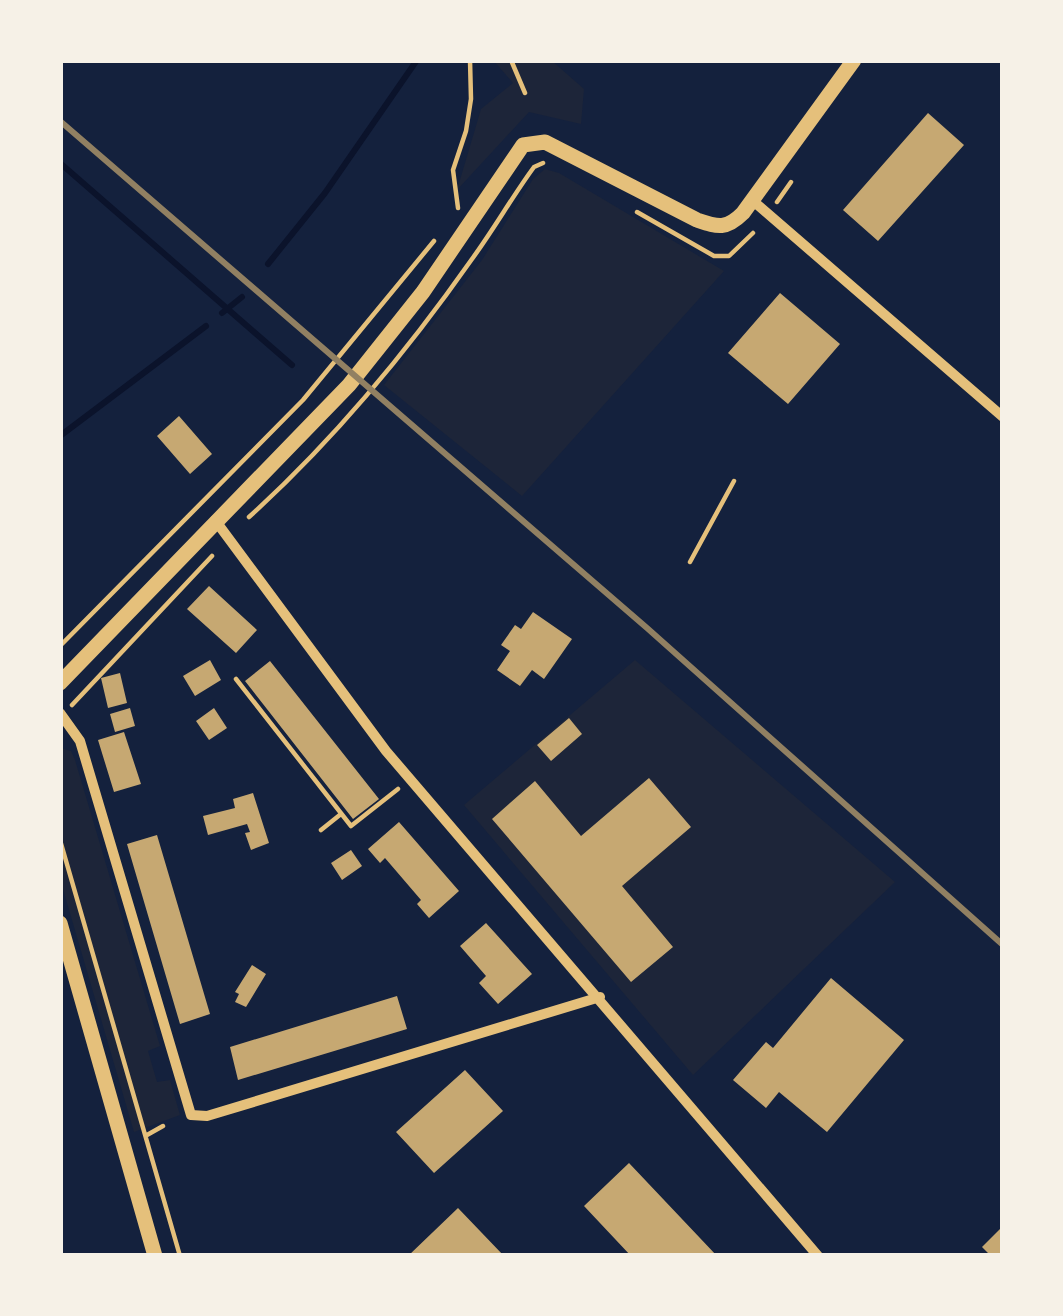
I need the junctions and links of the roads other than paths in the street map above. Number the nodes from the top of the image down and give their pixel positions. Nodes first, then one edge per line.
1 (854, 60) edge
2 (752, 200) junction
3 (1003, 417) edge
4 (734, 481) dead end
5 (214, 520) junction
6 (690, 562) dead end
7 (60, 682) edge
8 (61, 714) edge
9 (60, 923) edge
10 (600, 997) junction
11 (155, 1256) edge
12 (818, 1256) edge

1 - 2 main road
2 - 3 street
2 - 5 main road
4 - 6 lane
5 - 7 main road
5 - 10 street
8 - 10 street
9 - 11 main road
10 - 12 street

